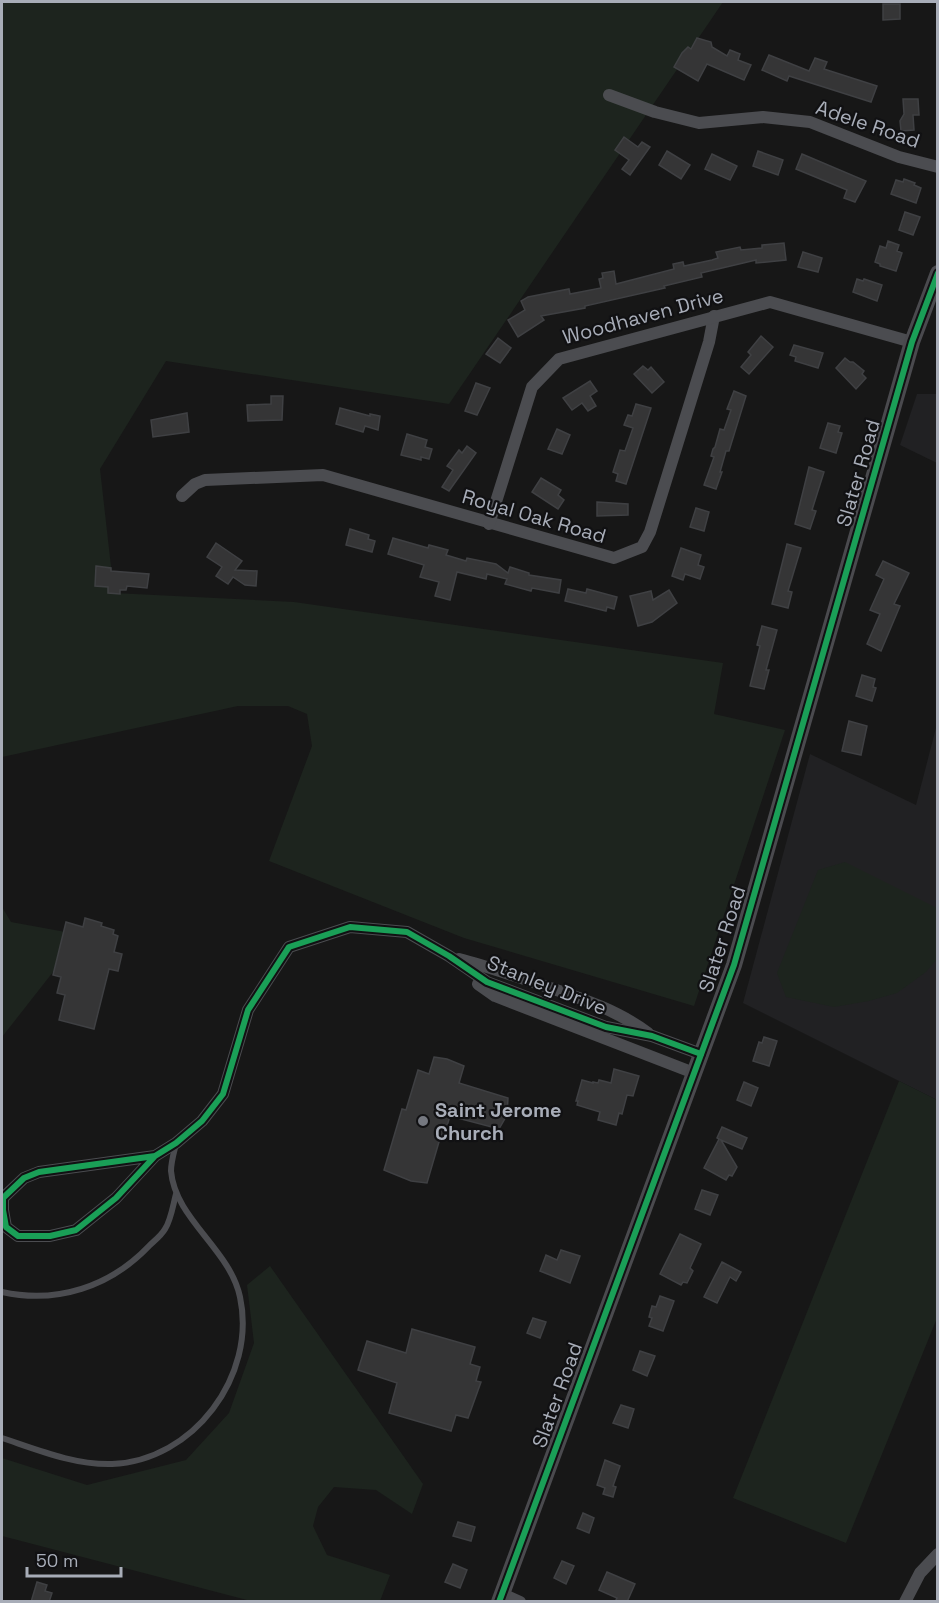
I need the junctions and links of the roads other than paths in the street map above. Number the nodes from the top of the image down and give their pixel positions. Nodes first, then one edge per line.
1 (609, 95) dead end
2 (938, 167) edge
3 (938, 273) edge
4 (714, 316) junction
5 (912, 342) junction
6 (182, 496) dead end
7 (489, 524) junction
8 (449, 956) junction
9 (652, 1036) junction
10 (701, 1054) junction
11 (694, 1073) junction
12 (176, 1143) junction
13 (155, 1156) junction
14 (176, 1194) junction
15 (2, 1292) edge
16 (2, 1438) edge
17 (938, 1554) edge
18 (500, 1598) edge
19 (520, 1602) edge
20 (905, 1602) edge

1 - 2 street, Adele Road
3 - 5 main road, Slater Road
4 - 5 street, Woodhaven Drive
4 - 7 street, Woodhaven Drive
4 - 7 street, Royal Oak Road
5 - 10 main road, Slater Road
6 - 7 street, Royal Oak Road
8 - 9 street, Stanley Drive
8 - 9 street, Stanley Drive
8 - 11 street, Stanley Drive
8 - 12 street, Stanley Drive
9 - 10 street, Stanley Drive
10 - 11 main road, Slater Road
11 - 18 main road, Slater Road
12 - 13 street, Stanley Drive
12 - 14 lane
13 - 13 street, Stanley Drive
14 - 15 lane
14 - 16 lane
17 - 20 street
18 - 19 street

